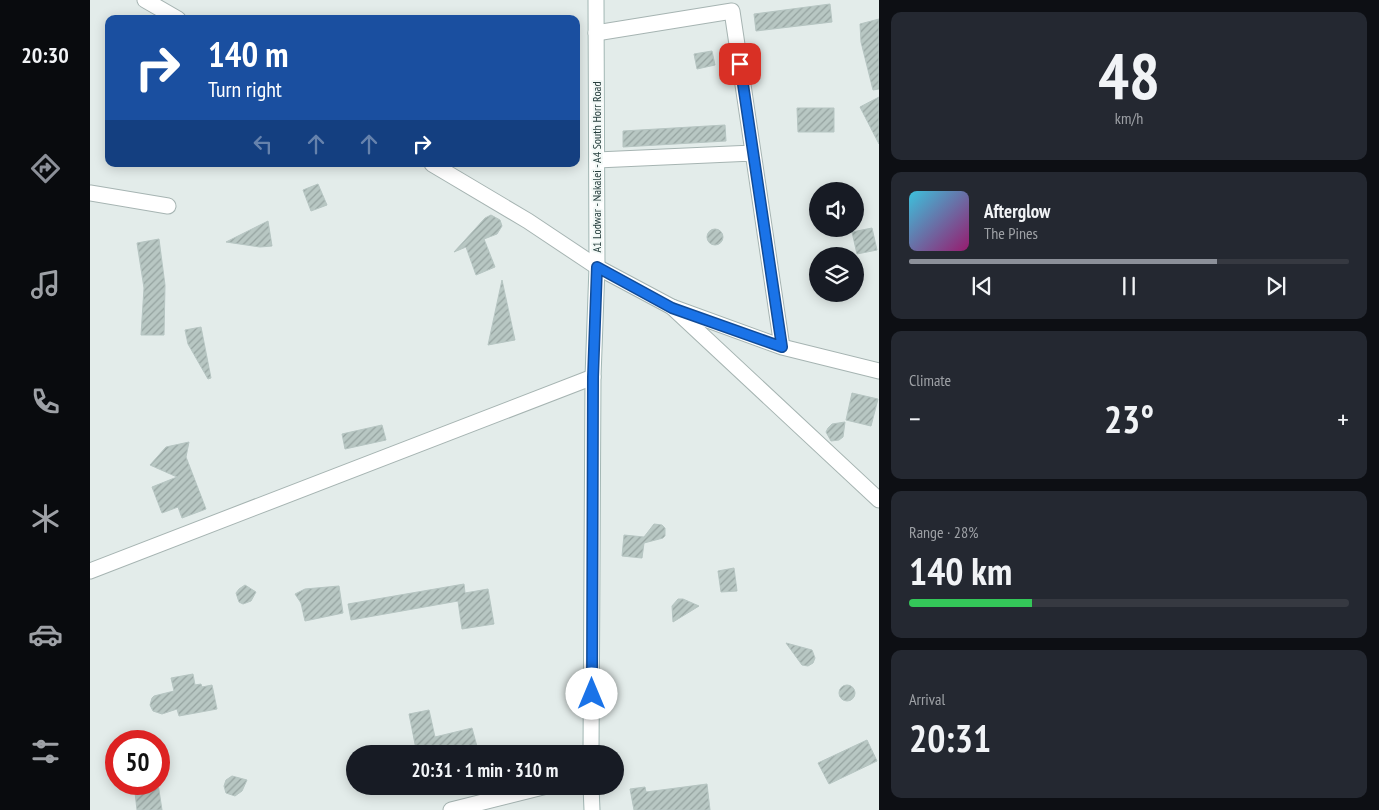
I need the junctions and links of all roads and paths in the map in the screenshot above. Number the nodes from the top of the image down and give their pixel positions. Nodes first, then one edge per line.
1 (144, 0) edge
2 (596, 0) edge
3 (171, 15) edge
4 (596, 32) junction
5 (753, 153) junction
6 (597, 160) junction
7 (437, 167) edge
8 (90, 193) edge
9 (168, 206) dead end
10 (597, 267) junction
11 (672, 308) junction
12 (782, 347) junction
13 (879, 371) edge
14 (593, 377) junction
15 (879, 500) edge
16 (90, 571) edge
17 (591, 745) edge
18 (511, 795) edge
19 (591, 795) edge
20 (451, 810) edge
21 (592, 810) edge

1 - 3 street
2 - 4 street, A1 Lodwar - Nakalei - A4 South Horr Road
4 - 5 street
4 - 6 street, A1 Lodwar - Nakalei - A4 South Horr Road
5 - 6 street
5 - 12 street
6 - 10 street, A1 Lodwar - Nakalei - A4 South Horr Road
7 - 10 street
8 - 9 street
10 - 11 street
10 - 14 street, A1 Lodwar - Nakalei - A4 South Horr Road
11 - 12 street
11 - 15 street
12 - 13 street
14 - 16 street
14 - 17 street, A1 Lodwar - Nakalei - A4 South Horr Road
18 - 20 street
19 - 21 street

